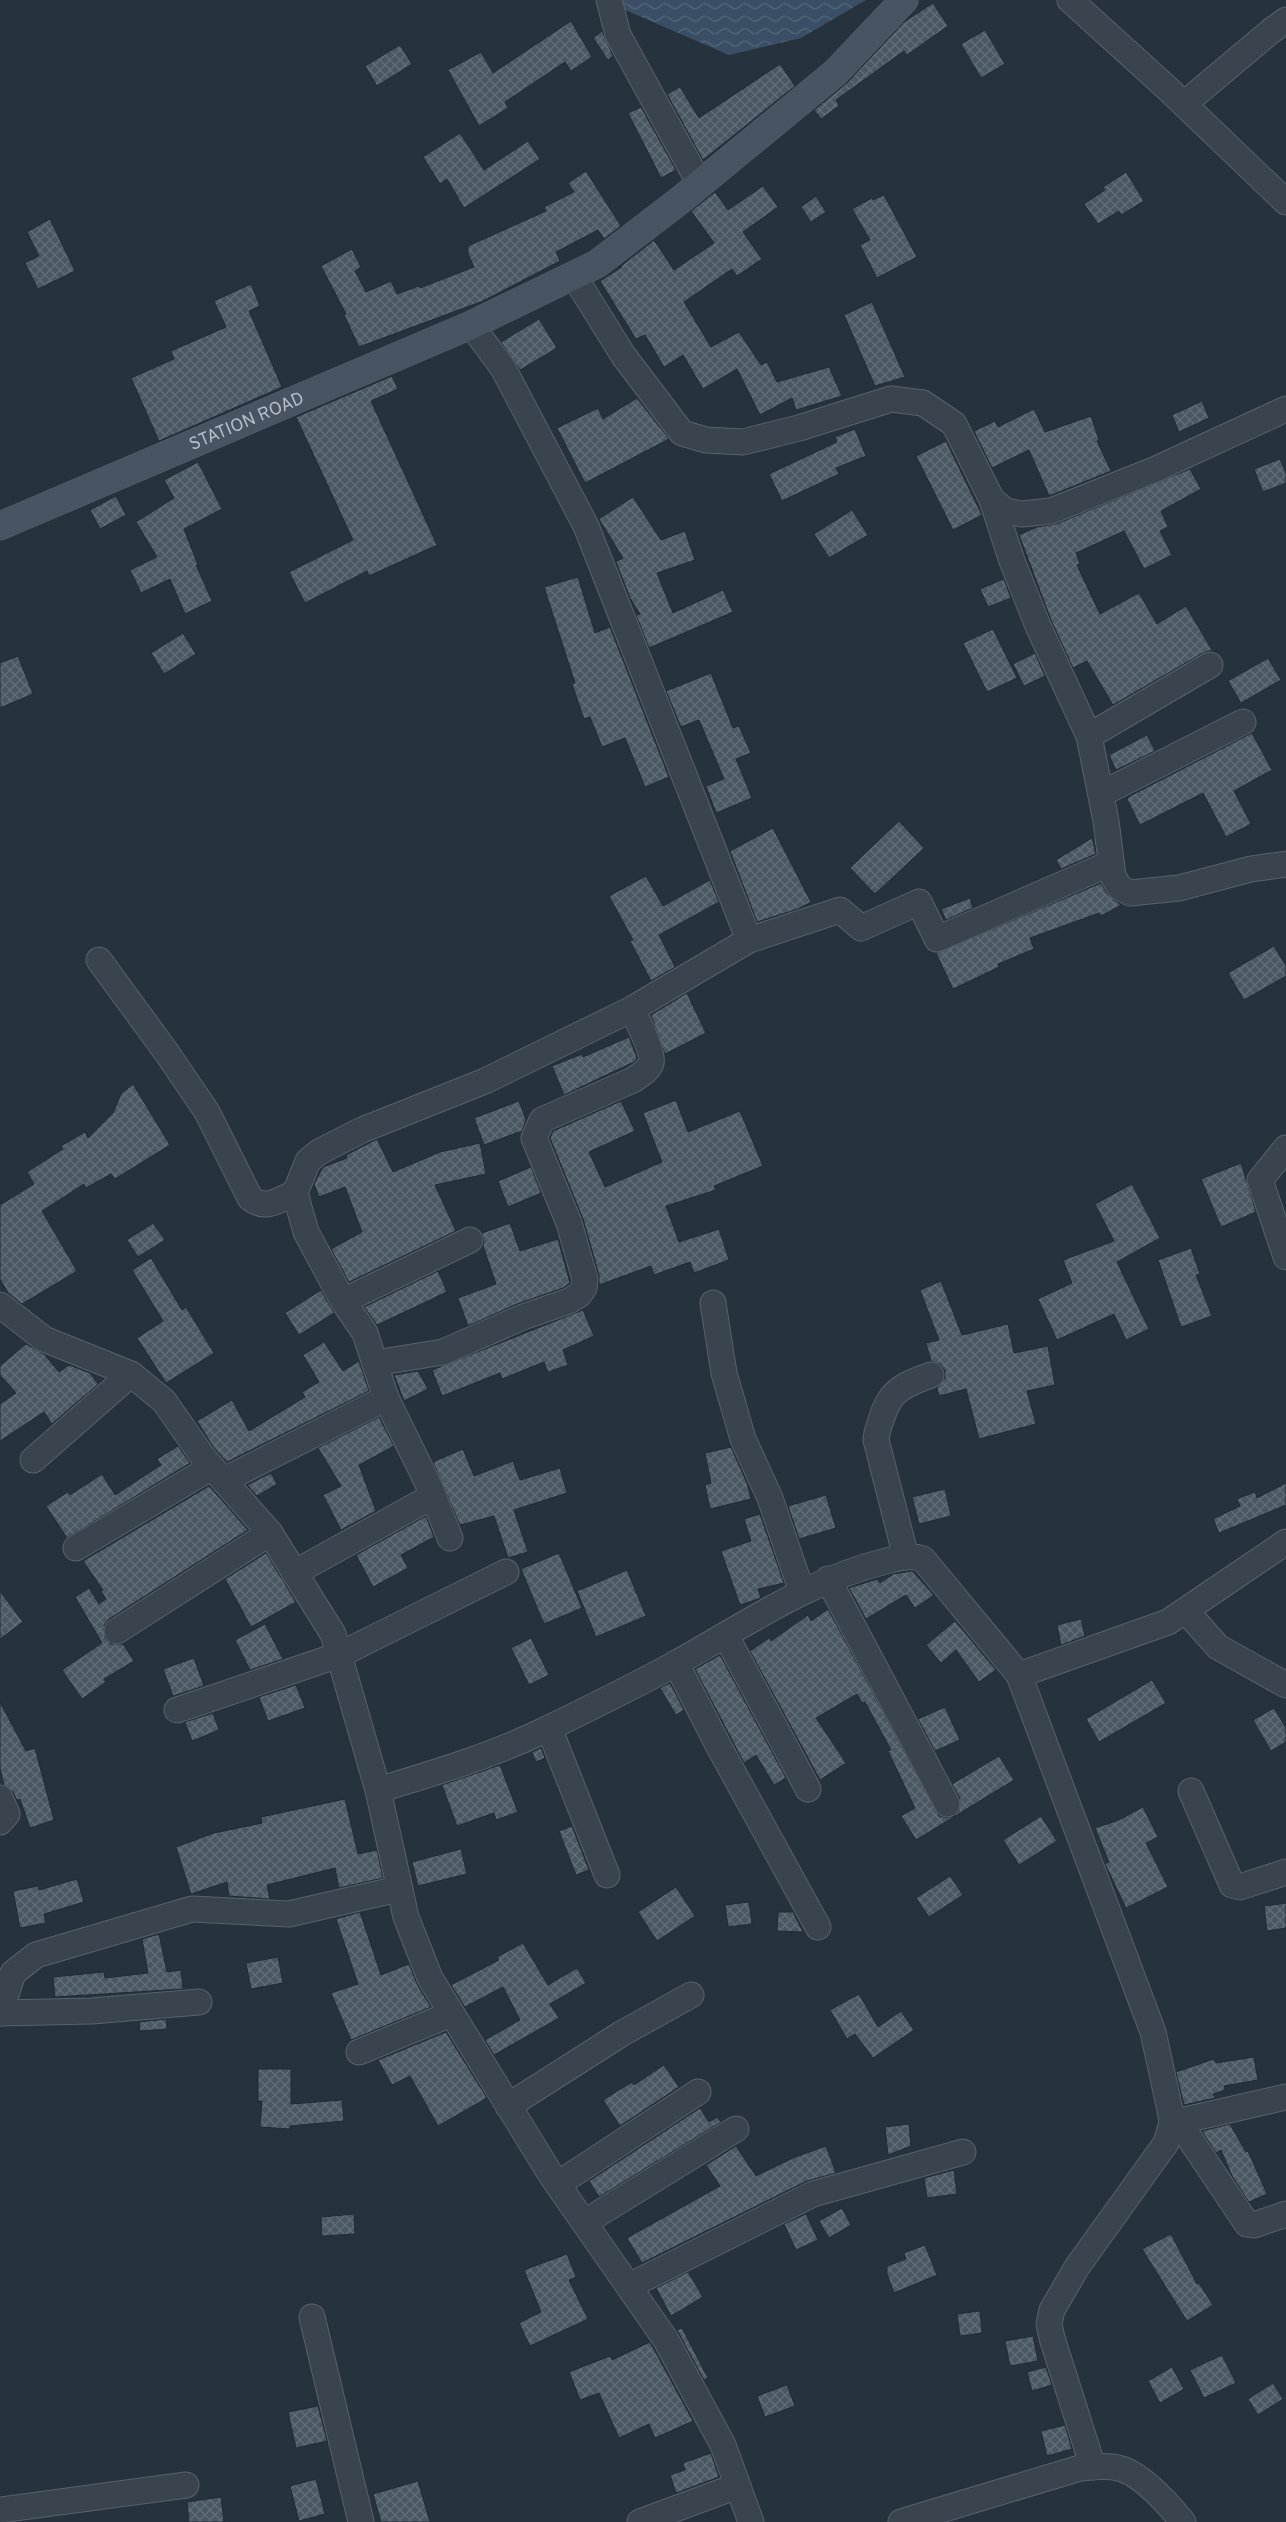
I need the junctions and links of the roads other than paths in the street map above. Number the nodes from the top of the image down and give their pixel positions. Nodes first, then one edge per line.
1 (609, 0) edge
2 (904, 0) edge
3 (1070, 0) edge
4 (1286, 20) edge
5 (1184, 104) junction
6 (700, 184) junction
7 (1286, 202) edge
8 (574, 276) junction
9 (482, 320) junction
10 (1286, 409) edge
11 (992, 500) junction
12 (0, 526) edge
13 (1210, 665) dead end
14 (1243, 722) dead end
15 (1089, 736) junction
16 (1101, 794) junction
17 (1111, 863) junction
18 (1286, 864) edge
19 (749, 940) junction
20 (99, 960) dead end
21 (632, 1009) junction
22 (1286, 1148) edge
23 (294, 1193) junction
24 (470, 1240) dead end
25 (1286, 1257) edge
26 (343, 1301) junction
27 (713, 1303) dead end
28 (0, 1306) edge
29 (375, 1363) junction
30 (131, 1374) junction
31 (931, 1375) dead end
32 (386, 1398) junction
33 (32, 1460) dead end
34 (218, 1473) junction
35 (433, 1496) junction
36 (270, 1533) junction
37 (450, 1538) dead end
38 (1286, 1542) edge
39 (76, 1548) dead end
40 (906, 1557) junction
41 (506, 1572) dead end
42 (294, 1574) junction
43 (828, 1579) junction
44 (802, 1592) junction
45 (1186, 1611) junction
46 (117, 1631) dead end
47 (726, 1636) junction
48 (339, 1654) junction
49 (676, 1663) junction
50 (1019, 1675) junction
51 (1286, 1686) edge
52 (177, 1710) dead end
53 (549, 1728) junction
54 (808, 1789) dead end
55 (378, 1790) junction
56 (1191, 1791) dead end
57 (0, 1798) edge
58 (947, 1804) dead end
59 (0, 1822) edge
60 (1286, 1872) edge
61 (607, 1875) dead end
62 (398, 1889) junction
63 (818, 1927) dead end
64 (691, 1995) dead end
65 (199, 2002) dead end
66 (0, 2013) edge
67 (451, 2014) junction
68 (360, 2052) dead end
69 (698, 2092) dead end
70 (1286, 2097) edge
71 (508, 2106) junction
72 (1175, 2122) junction
73 (736, 2129) dead end
74 (963, 2152) dead end
75 (558, 2184) junction
76 (1286, 2214) edge
77 (585, 2222) junction
78 (630, 2286) junction
79 (312, 2317) dead end
80 (1093, 2467) junction
81 (186, 2485) dead end
82 (737, 2486) junction
83 (0, 2510) edge
84 (361, 2522) edge
85 (640, 2522) edge
86 (751, 2522) edge
87 (901, 2522) edge
88 (1183, 2522) edge

1 - 6 street
2 - 6 main road, STATION ROAD
3 - 5 street
4 - 5 street
5 - 7 street
6 - 8 main road, STATION ROAD
8 - 9 main road, STATION ROAD
8 - 11 street
9 - 12 main road, STATION ROAD
9 - 19 street
10 - 11 street
11 - 15 street
13 - 15 street
14 - 16 street
15 - 16 street
16 - 17 street
17 - 18 street
17 - 19 street
19 - 21 street
20 - 23 street
21 - 23 street
21 - 29 street
22 - 25 street
23 - 26 street
24 - 26 street
26 - 29 street
27 - 44 street
28 - 30 street
29 - 32 street
30 - 33 street
30 - 34 street
31 - 40 street
32 - 34 street
32 - 35 street
34 - 36 street
34 - 39 street
35 - 37 street
35 - 42 street
36 - 42 street
36 - 46 street
38 - 45 street
40 - 43 street
40 - 50 street
41 - 48 street
42 - 48 street
43 - 44 street
43 - 58 street
44 - 47 street
45 - 50 street
45 - 51 street
47 - 49 street
47 - 54 street
48 - 52 street
48 - 55 street
49 - 53 street
49 - 63 street
50 - 72 street
53 - 55 street
53 - 61 street
55 - 62 street
56 - 60 street
57 - 59 street
62 - 66 street
62 - 67 street
64 - 71 street
65 - 66 street
67 - 68 street
67 - 71 street
69 - 75 street
70 - 72 street
71 - 75 street
72 - 76 street
72 - 80 street
73 - 77 street
74 - 78 street
75 - 77 street
77 - 78 street
78 - 82 street
79 - 84 street
80 - 87 street
80 - 88 street
81 - 83 street
82 - 85 street
82 - 86 street

